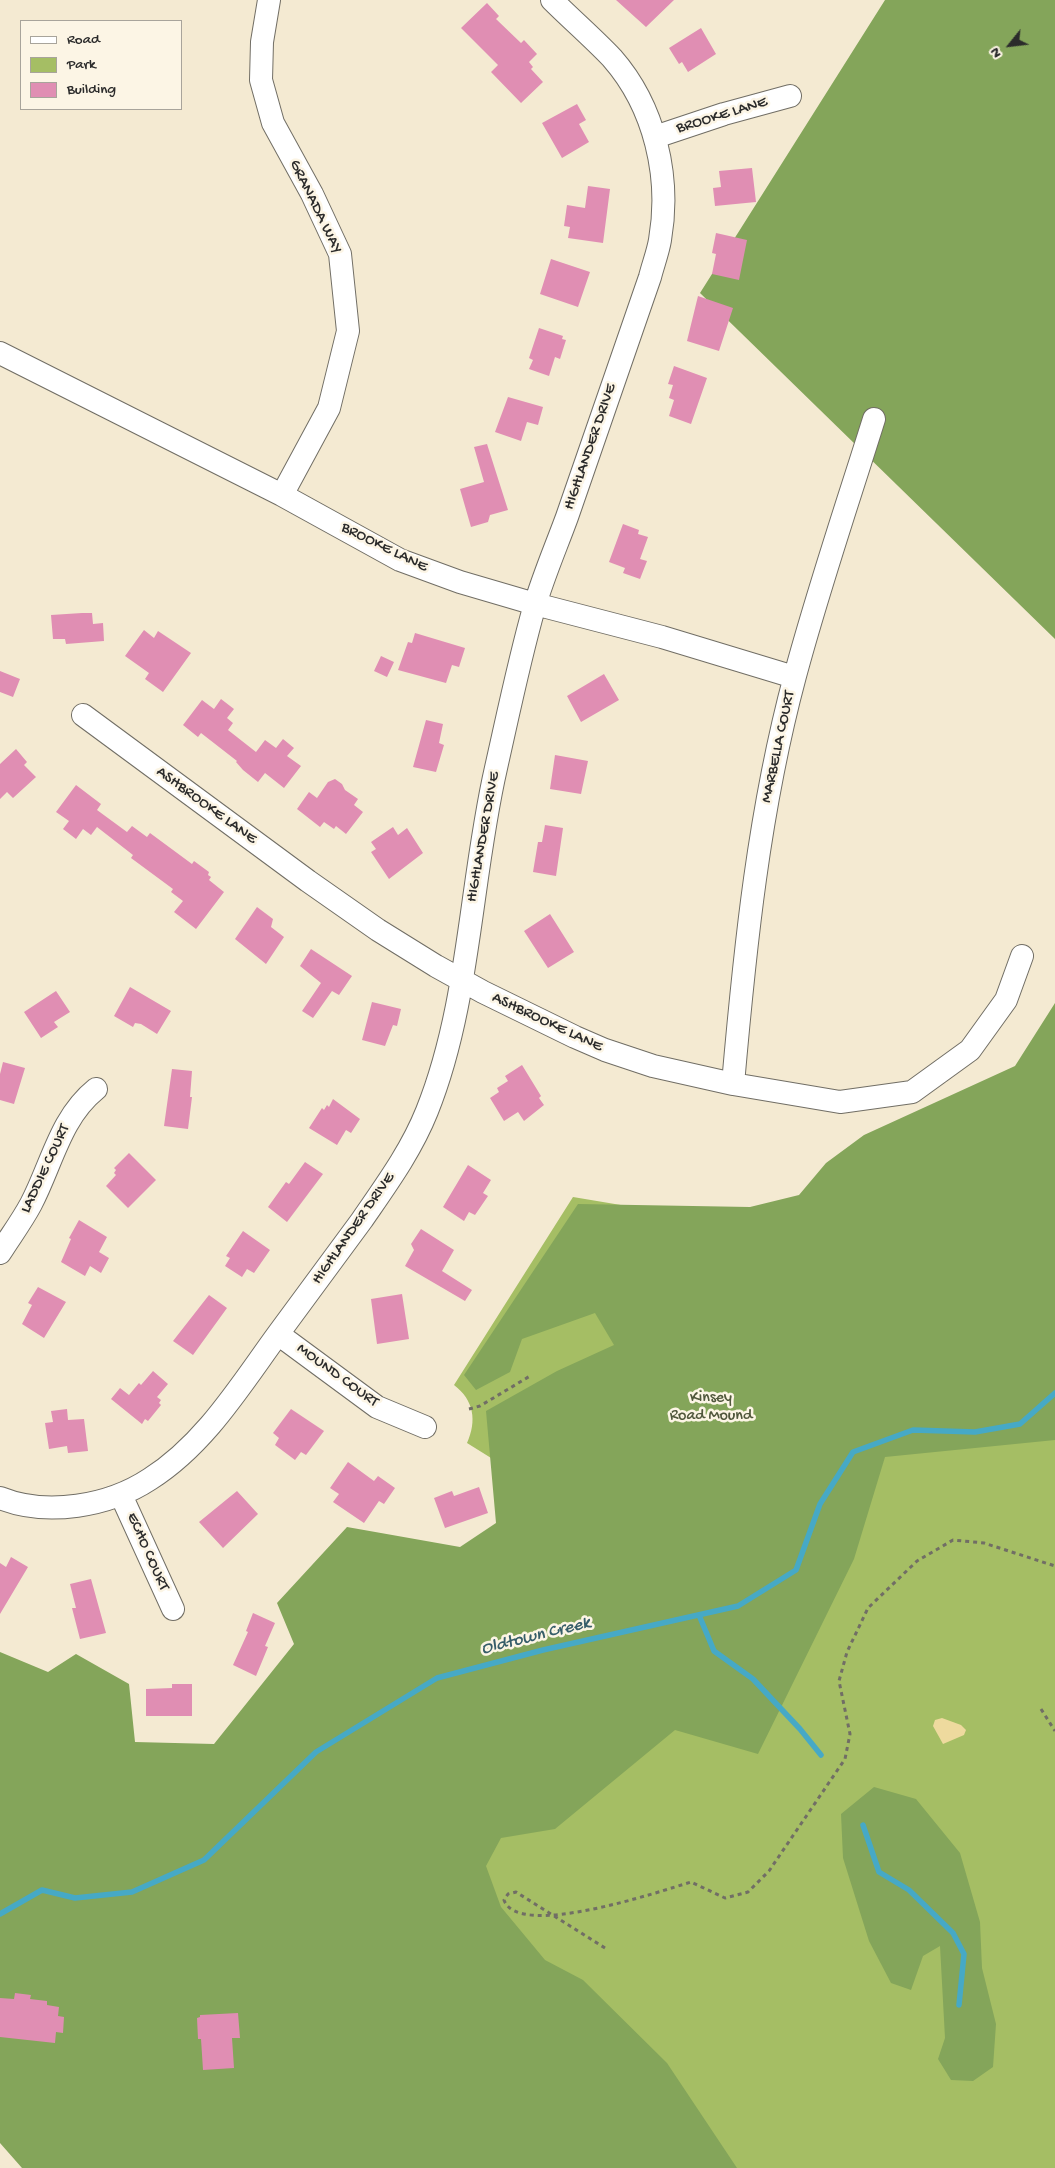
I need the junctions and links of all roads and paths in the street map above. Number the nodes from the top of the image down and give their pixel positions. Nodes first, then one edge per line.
1 (269, 0) edge
2 (552, 0) edge
3 (790, 96) dead end
4 (655, 137) junction
5 (0, 353) edge
6 (874, 419) dead end
7 (282, 495) junction
8 (535, 604) junction
9 (794, 677) junction
10 (83, 715) dead end
11 (1022, 956) dead end
12 (461, 980) junction
13 (733, 1084) junction
14 (96, 1088) dead end
15 (0, 1253) edge
16 (278, 1334) junction
17 (530, 1376) dead end
18 (469, 1409) dead end
19 (425, 1427) dead end
20 (121, 1495) junction
21 (0, 1498) edge
22 (1055, 1566) edge
23 (173, 1609) dead end
24 (1041, 1709) dead end
25 (1055, 1732) edge
26 (550, 1915) junction
27 (605, 1948) dead end

1 - 7 street, GRANADA WAY
2 - 4 street, HIGHLANDER DRIVE
3 - 4 street, BROOKE LANE
4 - 8 street, HIGHLANDER DRIVE
5 - 7 street, BROOKE LANE
6 - 9 street, MARBELLA COURT
7 - 8 street, BROOKE LANE
8 - 9 street, BROOKE LANE
8 - 12 street, HIGHLANDER DRIVE
9 - 13 street, MARBELLA COURT
10 - 12 street, ASHBROOKE LANE
11 - 13 street, ASHBROOKE LANE
12 - 13 street, ASHBROOKE LANE
12 - 16 street, HIGHLANDER DRIVE
14 - 15 street, LADDIE COURT
16 - 19 street, MOUND COURT
16 - 20 street, HIGHLANDER DRIVE
17 - 18 path
20 - 21 street, HIGHLANDER DRIVE
20 - 23 street, ECHO COURT
22 - 26 path
24 - 25 path
26 - 26 path
26 - 27 path

